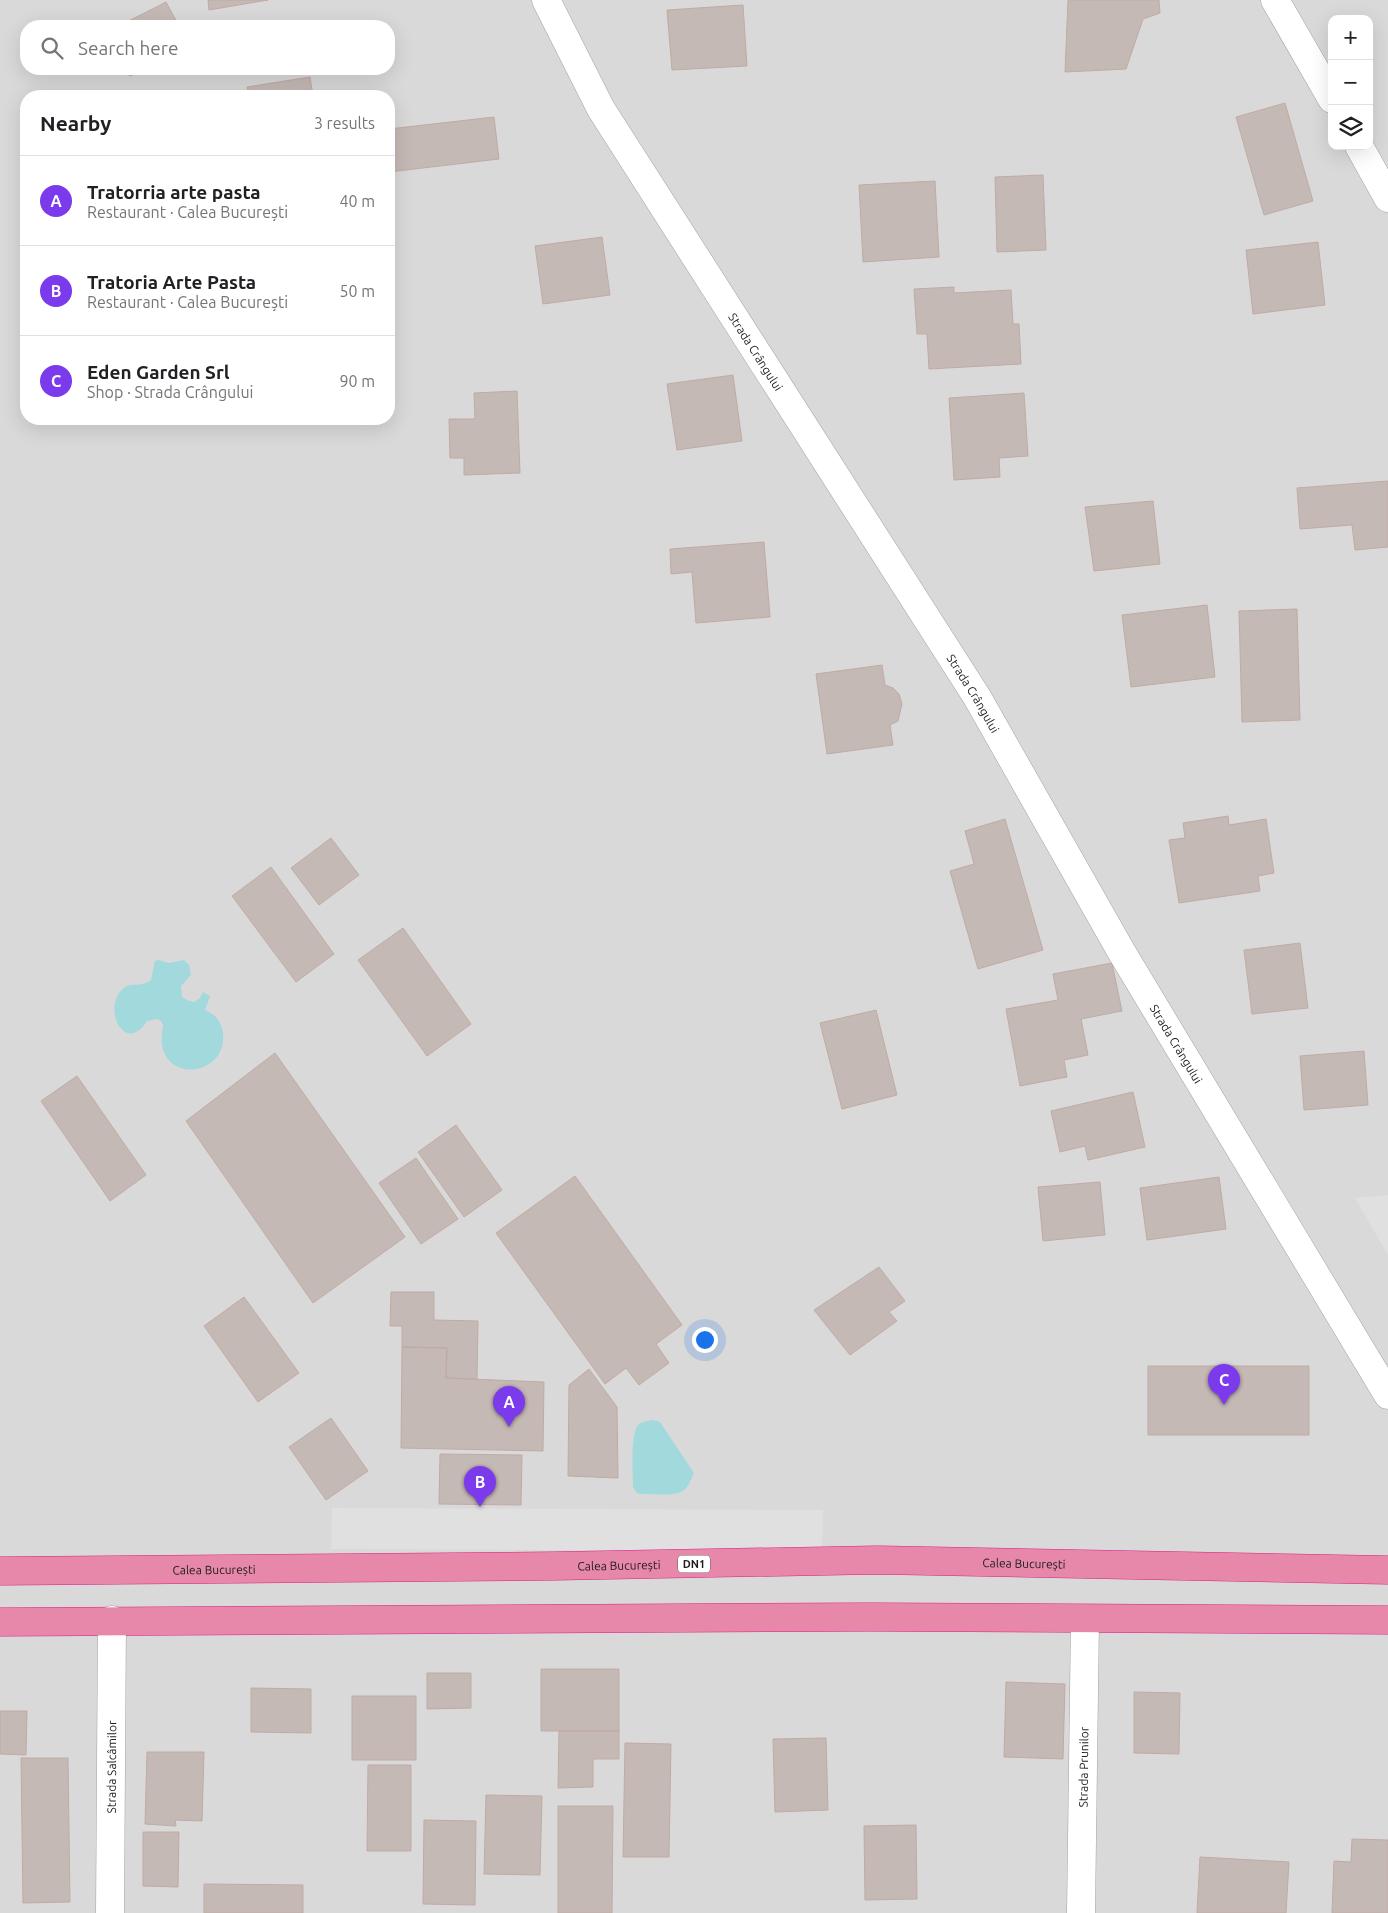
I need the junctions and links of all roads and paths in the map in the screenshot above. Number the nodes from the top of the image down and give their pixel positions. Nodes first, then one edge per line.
1 (546, 0) edge
2 (1275, 0) edge
3 (1328, 93) edge
4 (1360, 150) edge
5 (1388, 198) edge
6 (1388, 1395) edge
7 (1388, 1570) edge
8 (0, 1571) edge
9 (1085, 1619) junction
10 (112, 1620) junction
11 (1388, 1620) edge
12 (0, 1622) edge
13 (110, 1913) edge
14 (1081, 1913) edge

1 - 6 street, Strada Crângului
2 - 3 street
4 - 5 street
7 - 8 highway, Calea București / DN1
9 - 10 highway
9 - 11 highway
9 - 14 street, Strada Prunilor
10 - 12 highway
10 - 13 street, Strada Salcâmilor

